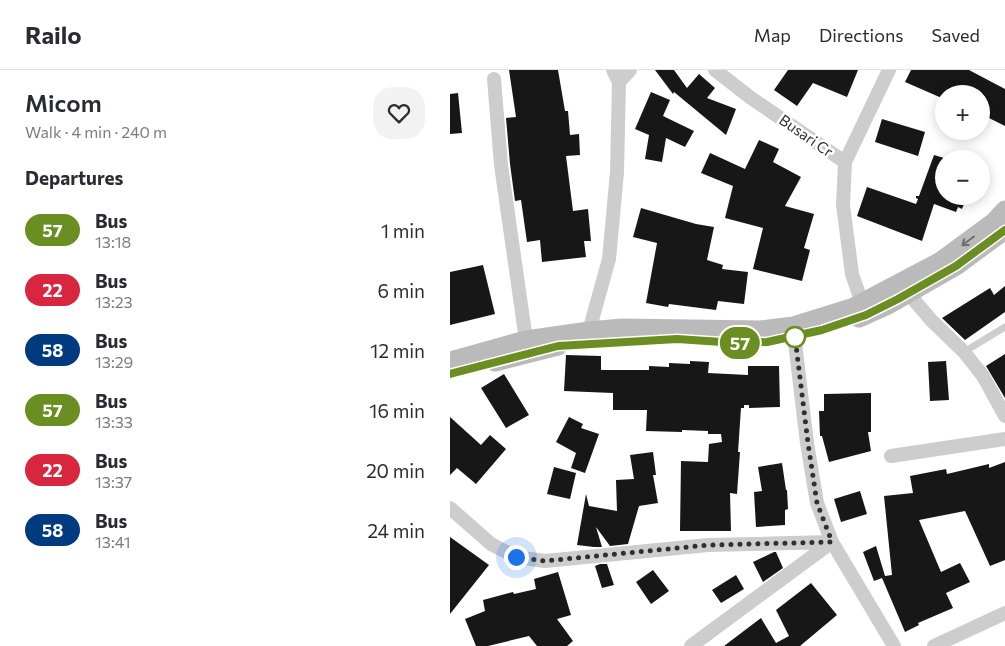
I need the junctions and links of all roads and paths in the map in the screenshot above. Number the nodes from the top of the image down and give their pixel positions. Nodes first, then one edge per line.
1 (630, 70) edge
2 (715, 70) edge
3 (888, 70) edge
4 (616, 76) edge
5 (494, 79) dead end
6 (845, 162) junction
7 (1005, 210) edge
8 (1005, 230) edge
9 (909, 294) junction
10 (863, 310) junction
11 (1005, 327) edge
12 (794, 331) junction
13 (589, 332) junction
14 (526, 340) junction
15 (964, 352) junction
16 (450, 361) edge
17 (450, 374) edge
18 (1005, 416) edge
19 (1005, 439) edge
20 (891, 456) dead end
21 (450, 508) edge
22 (832, 542) junction
23 (1005, 612) edge
24 (691, 646) edge
25 (894, 646) edge
26 (934, 646) edge

1 - 4 street
2 - 6 street, Busari Cr
3 - 6 street
4 - 13 street
5 - 14 street
6 - 10 street, Busari Cr
7 -> 10 main road
8 - 9 main road
9 - 10 main road
9 - 15 street
10 - 12 main road
11 - 15 lane
12 - 13 main road
12 - 17 main road
12 - 22 street
13 - 14 main road
14 - 16 main road
15 - 18 street
19 - 20 street
21 - 22 street
22 - 24 street
22 - 25 street
23 - 26 street

